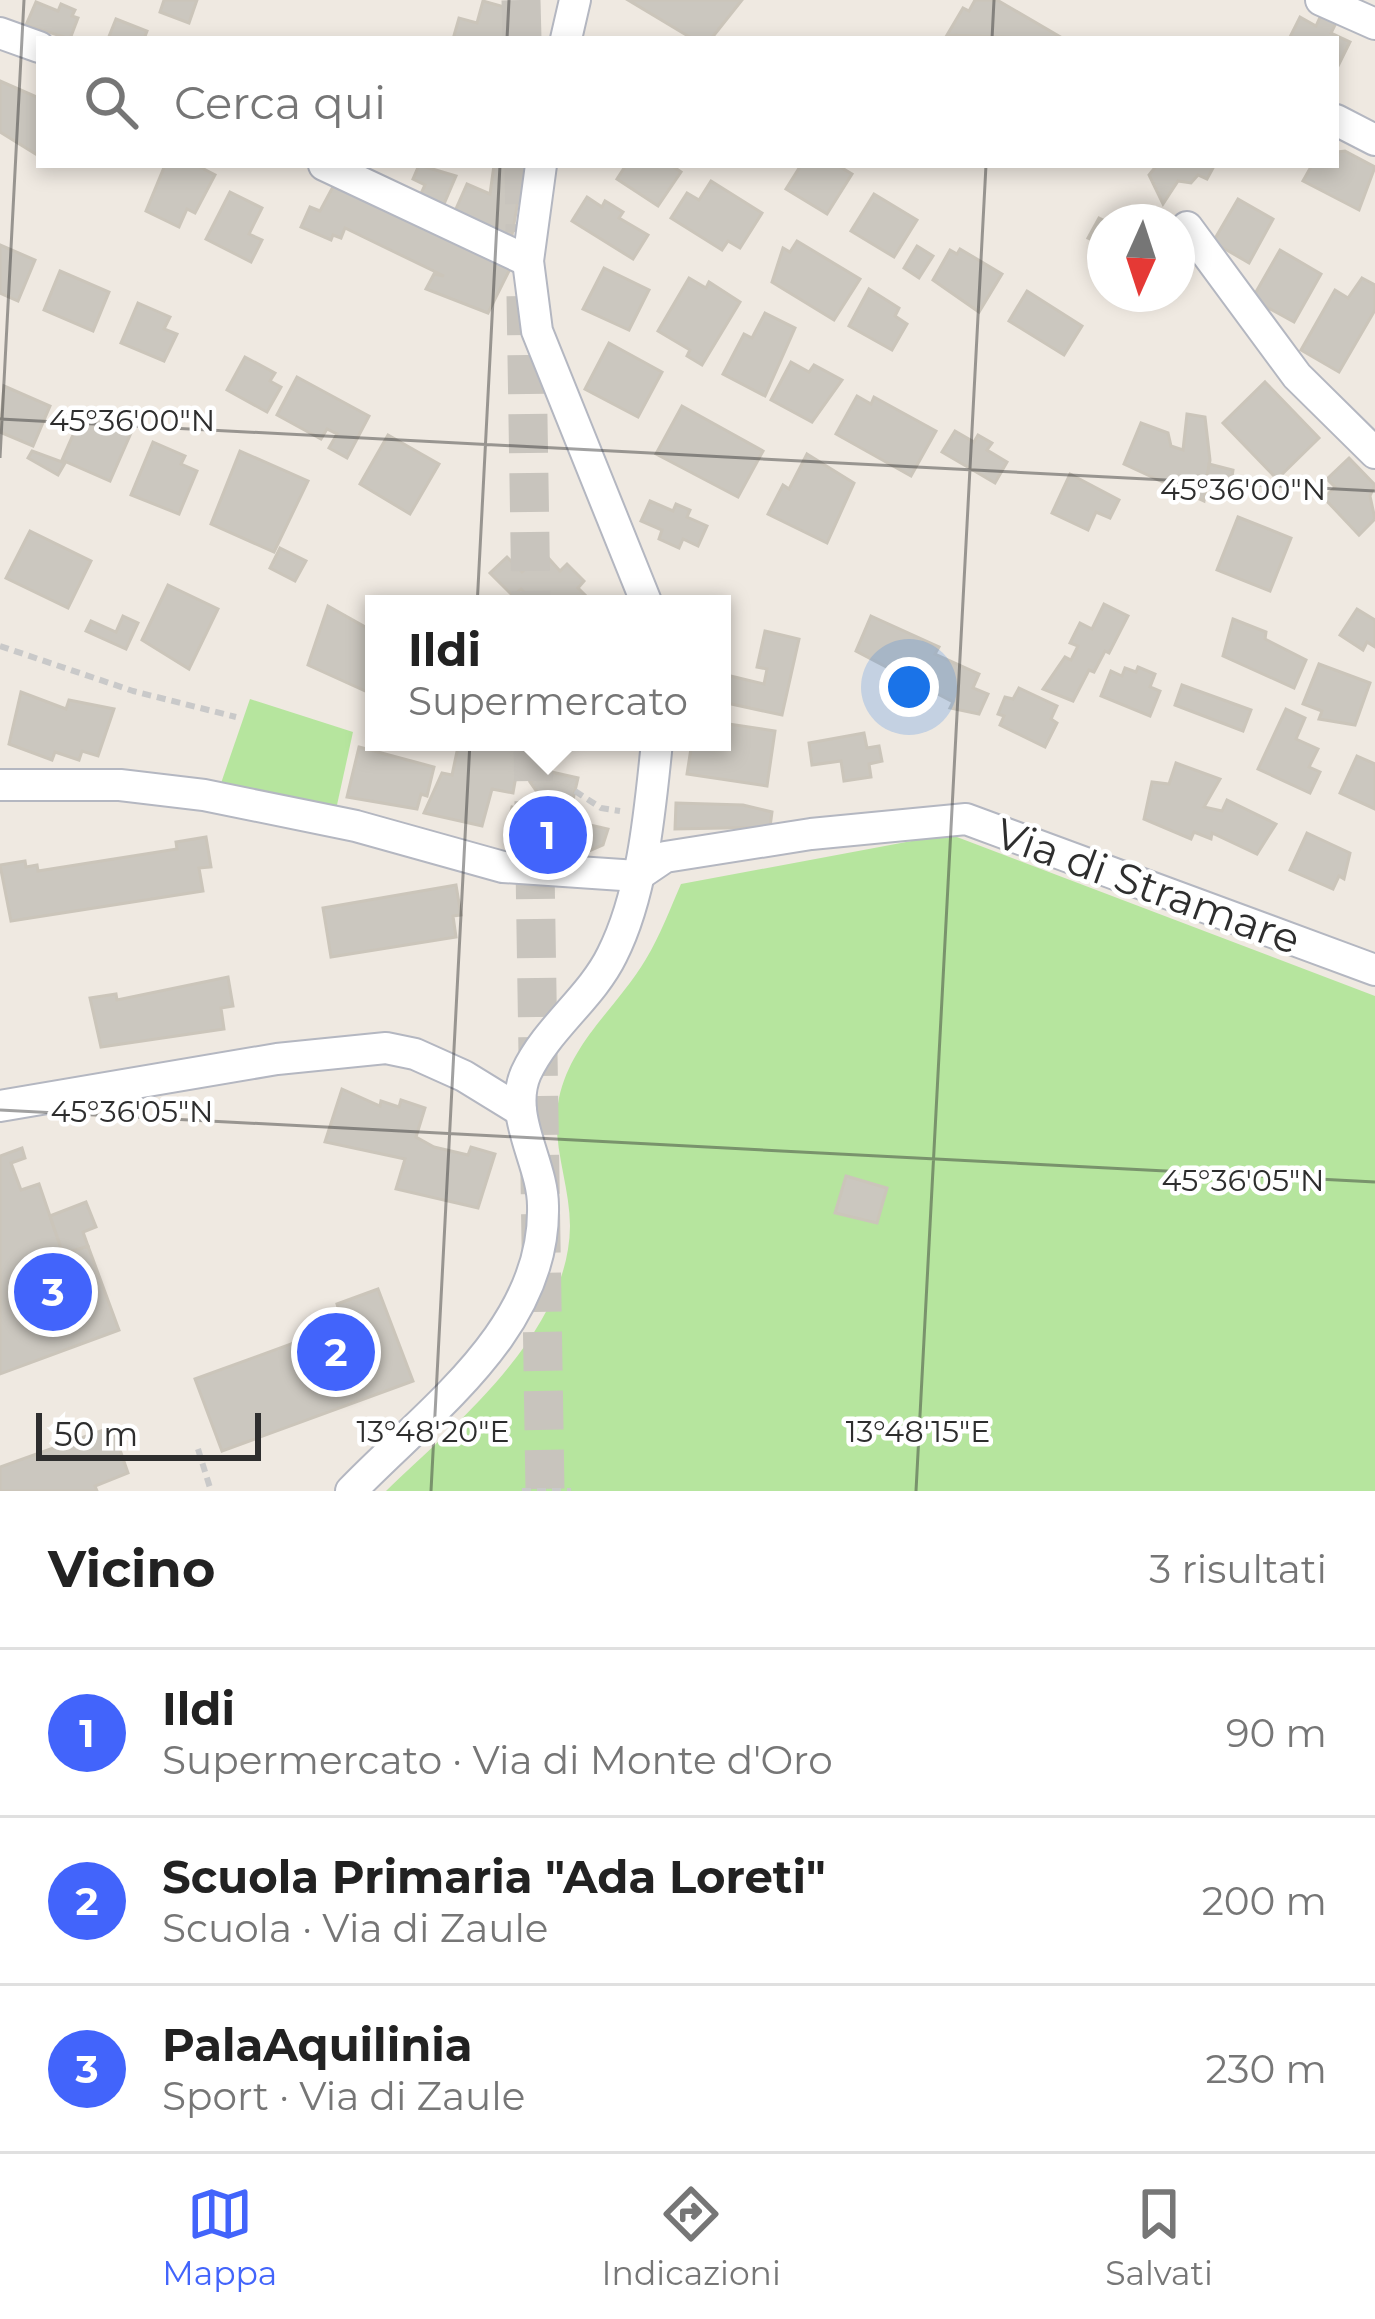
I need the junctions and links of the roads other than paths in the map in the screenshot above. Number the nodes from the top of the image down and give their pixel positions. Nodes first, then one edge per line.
1 (575, 0) edge
2 (1321, 0) edge
3 (1375, 24) edge
4 (0, 33) edge
5 (567, 36) edge
6 (36, 46) edge
7 (1339, 122) edge
8 (1375, 140) edge
9 (330, 168) edge
10 (541, 168) edge
11 (1195, 239) edge
12 (528, 261) junction
13 (1375, 453) edge
14 (643, 595) edge
15 (656, 751) edge
16 (0, 785) edge
17 (637, 876) junction
18 (1375, 970) edge
19 (0, 1106) edge
20 (521, 1111) junction
21 (351, 1491) edge

1 - 5 street
2 - 3 street
4 - 6 street
7 - 8 street
9 - 12 street
10 - 12 street
11 - 13 street
12 - 14 street
15 - 17 street
16 - 17 street
17 - 18 street, Via di Stramare
17 - 20 street
19 - 20 street
20 - 21 street

